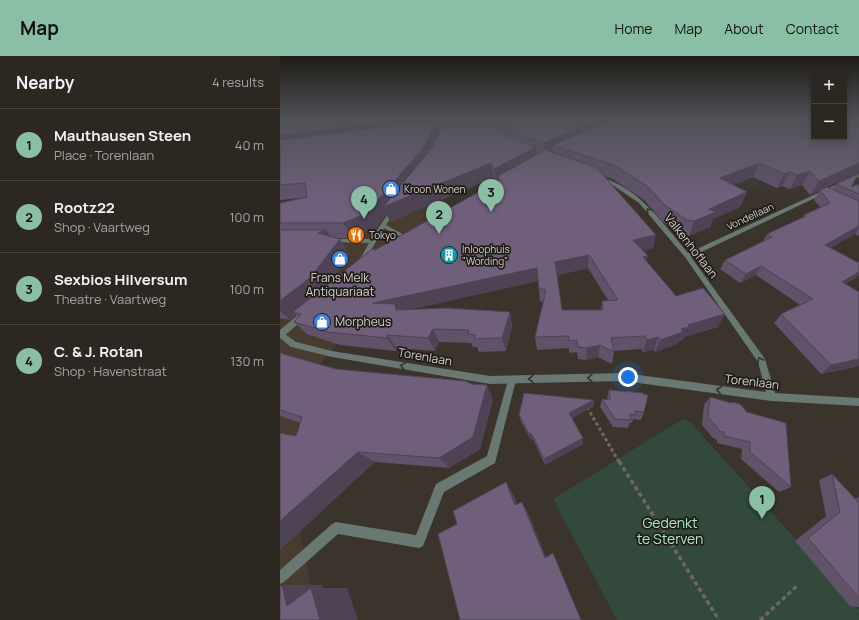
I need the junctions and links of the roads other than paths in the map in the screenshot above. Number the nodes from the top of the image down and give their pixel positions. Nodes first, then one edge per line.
1 (859, 175) edge
2 (595, 176) edge
3 (822, 193) junction
4 (828, 196) edge
5 (397, 205) edge
6 (383, 225) junction
7 (406, 238) edge
8 (326, 241) edge
9 (373, 241) junction
10 (687, 256) junction
11 (372, 258) edge
12 (360, 266) junction
13 (354, 270) edge
14 (310, 308) edge
15 (280, 335) edge
16 (512, 380) junction
17 (772, 397) junction
18 (859, 402) edge
19 (280, 578) edge

1 - 3 street, Vondellaan
10 -> 2 street, Valkenhoflaan
3 - 4 street
3 - 10 street, Vondellaan
5 - 6 street
6 - 7 street
6 - 9 street
8 - 9 street
9 - 12 street
17 -> 10 street, Valkenhoflaan
11 - 12 street
12 - 13 street
14 - 15 street
16 -> 15 street, Torenlaan
17 -> 16 street, Torenlaan
16 - 19 street
17 - 18 street, Torenlaan

